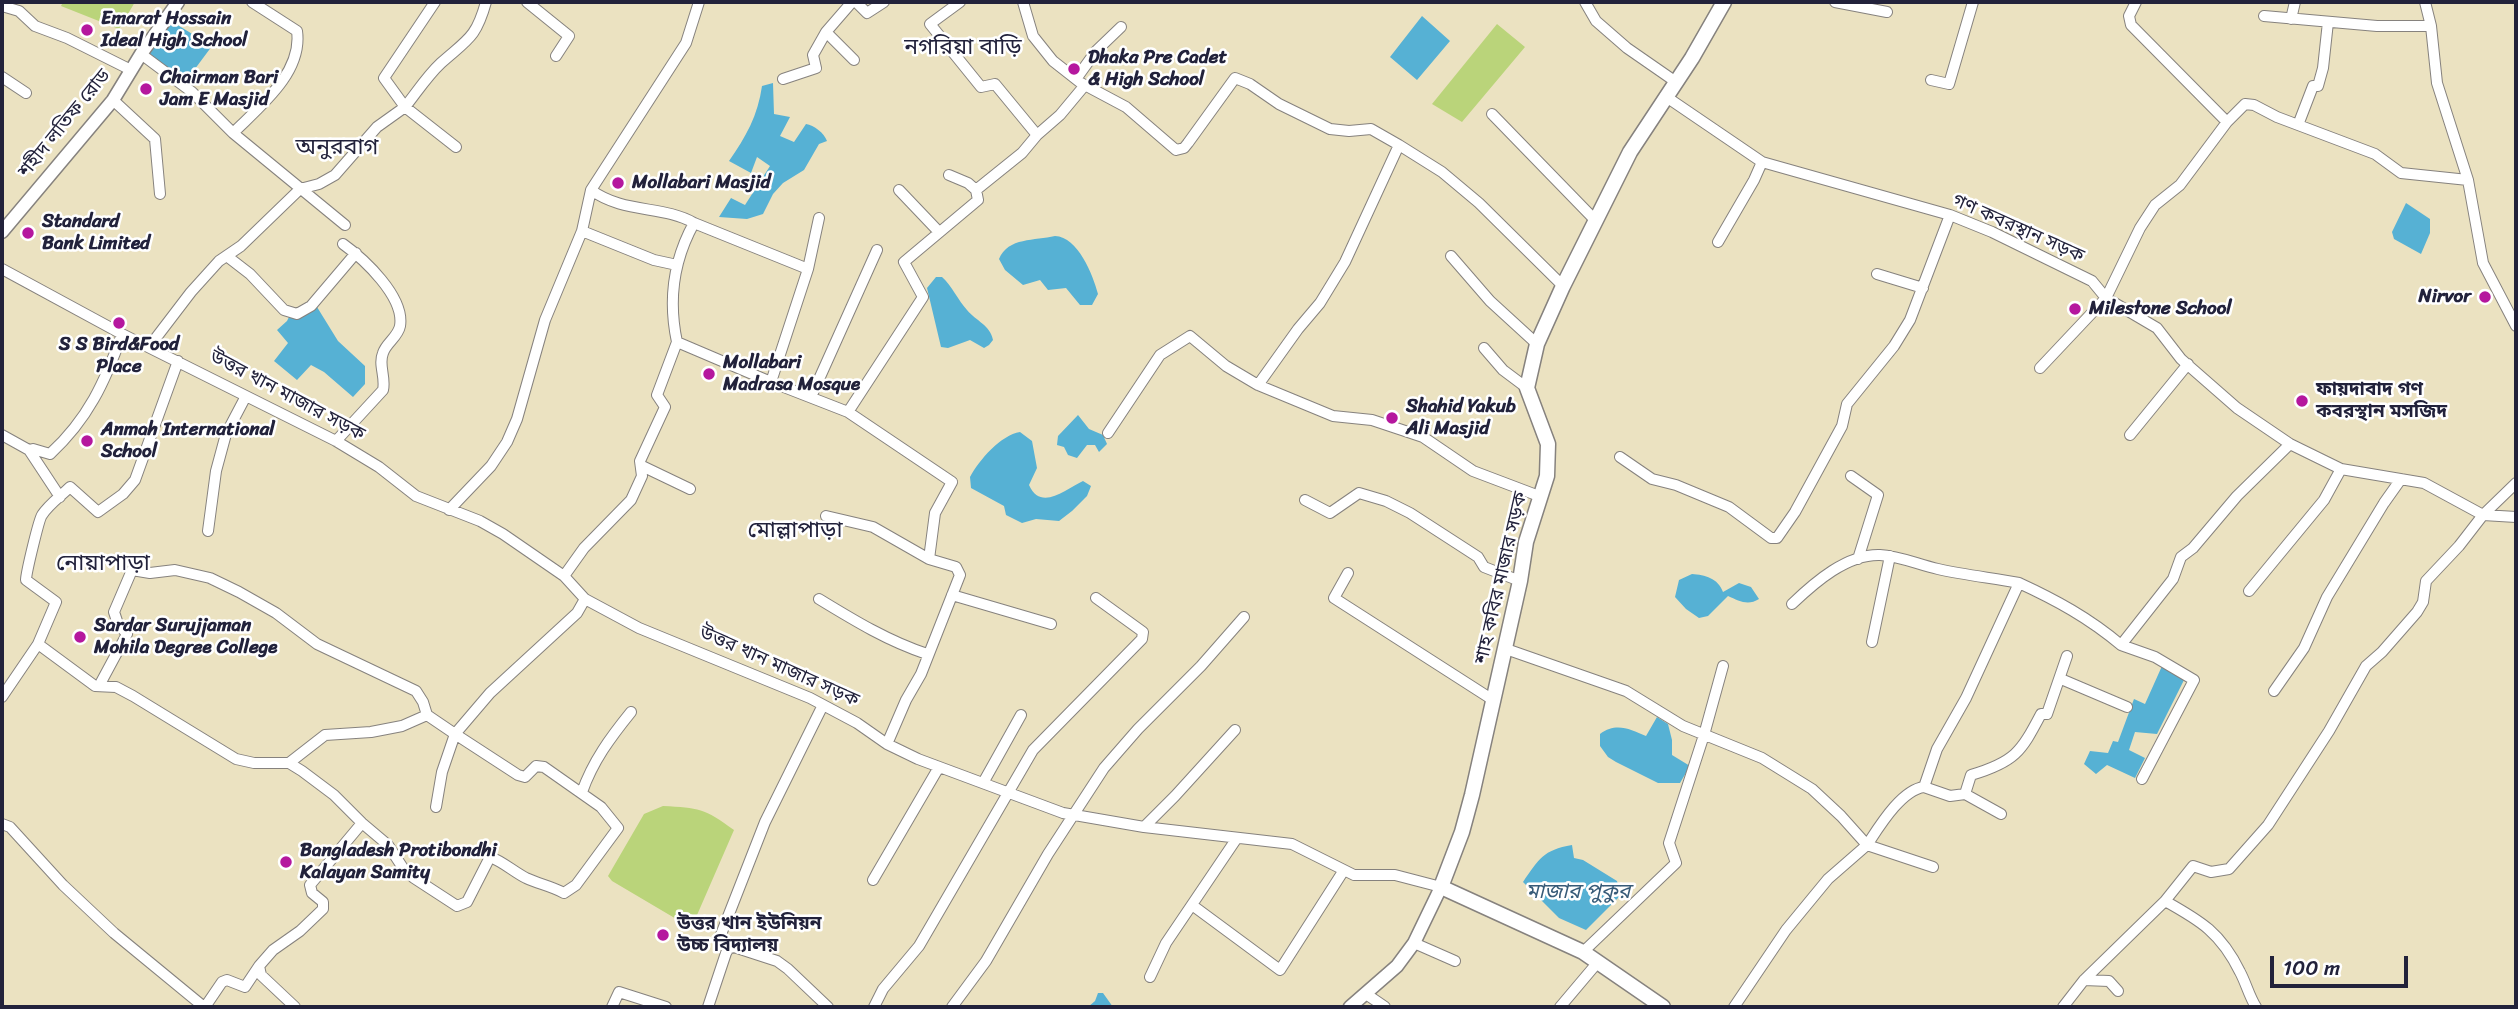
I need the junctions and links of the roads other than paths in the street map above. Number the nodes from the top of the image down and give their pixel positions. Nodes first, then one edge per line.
1 (178, 2) edge
2 (251, 2) edge
3 (435, 2) edge
4 (486, 2) edge
5 (527, 2) edge
6 (699, 2) edge
7 (854, 2) edge
8 (884, 2) edge
9 (960, 2) edge
10 (1023, 2) edge
11 (1585, 2) edge
12 (1724, 2) edge
13 (1835, 2) edge
14 (1973, 2) edge
15 (2136, 2) edge
16 (2295, 2) edge
17 (2426, 2) edge
18 (2, 6) edge
19 (1887, 12) dead end
20 (2264, 16) dead end
21 (2291, 19) junction
22 (2328, 22) junction
23 (2431, 26) junction
24 (1121, 27) dead end
25 (826, 32) junction
26 (141, 54) junction
27 (556, 56) dead end
28 (854, 60) dead end
29 (131, 70) junction
30 (2, 77) edge
31 (783, 79) dead end
32 (1076, 79) junction
33 (1931, 80) dead end
34 (1675, 82) junction
35 (1085, 85) junction
36 (26, 93) dead end
37 (1665, 96) junction
38 (113, 100) junction
39 (405, 107) junction
40 (1492, 114) dead end
41 (2227, 122) junction
42 (2298, 125) junction
43 (233, 133) junction
44 (1037, 135) junction
45 (1398, 145) junction
46 (456, 147) dead end
47 (1762, 162) junction
48 (949, 175) dead end
49 (2468, 180) junction
50 (300, 188) junction
51 (899, 190) dead end
52 (976, 190) junction
53 (591, 191) junction
54 (160, 194) dead end
55 (1950, 215) junction
56 (819, 218) dead end
57 (1595, 220) junction
58 (694, 223) junction
59 (345, 225) dead end
60 (582, 231) junction
61 (2, 232) edge
62 (939, 232) junction
63 (1718, 242) dead end
64 (343, 244) dead end
65 (877, 250) dead end
66 (356, 253) junction
67 (1451, 256) dead end
68 (228, 257) junction
69 (677, 265) junction
70 (2, 269) edge
71 (808, 269) junction
72 (1877, 274) dead end
73 (1563, 286) junction
74 (1923, 288) junction
75 (2106, 298) junction
76 (2516, 327) edge
77 (122, 334) junction
78 (677, 342) junction
79 (1537, 344) junction
80 (149, 347) junction
81 (1484, 348) dead end
82 (178, 361) junction
83 (2188, 364) junction
84 (2040, 368) dead end
85 (771, 382) junction
86 (1258, 385) junction
87 (1527, 388) junction
88 (246, 396) junction
89 (811, 397) junction
90 (848, 412) junction
91 (1108, 433) dead end
92 (2, 435) edge
93 (2130, 435) dead end
94 (336, 441) junction
95 (2290, 444) junction
96 (29, 450) junction
97 (1620, 457) dead end
98 (642, 466) junction
99 (2341, 469) junction
100 (1851, 476) dead end
101 (2401, 479) junction
102 (2516, 483) edge
103 (690, 489) dead end
104 (1539, 496) junction
105 (60, 497) junction
106 (1305, 500) dead end
107 (449, 510) junction
108 (2483, 515) junction
109 (826, 516) dead end
110 (2516, 517) edge
111 (208, 531) dead end
112 (1890, 556) junction
113 (929, 559) junction
114 (1858, 559) junction
115 (1348, 573) dead end
116 (564, 576) junction
117 (1520, 581) junction
118 (2019, 583) junction
119 (2249, 591) dead end
120 (952, 595) junction
121 (1096, 598) dead end
122 (586, 599) junction
123 (819, 599) dead end
124 (1792, 604) dead end
125 (1244, 617) dead end
126 (1051, 624) dead end
127 (1872, 642) dead end
128 (38, 644) junction
129 (2121, 645) junction
130 (1506, 649) junction
131 (928, 654) junction
132 (2067, 656) dead end
133 (1723, 666) dead end
134 (2061, 679) junction
135 (99, 686) junction
136 (2274, 691) dead end
137 (2, 696) edge
138 (1493, 700) junction
139 (823, 705) junction
140 (2127, 707) dead end
141 (631, 712) dead end
142 (427, 715) junction
143 (1021, 715) dead end
144 (1235, 730) dead end
145 (455, 734) junction
146 (1704, 735) junction
147 (887, 744) junction
148 (289, 762) junction
149 (939, 767) junction
150 (2142, 779) dead end
151 (983, 783) junction
152 (1924, 787) junction
153 (582, 792) junction
154 (1008, 793) junction
155 (1965, 794) junction
156 (436, 807) dead end
157 (2001, 814) dead end
158 (1072, 815) junction
159 (362, 822) junction
160 (2, 824) edge
161 (1143, 827) junction
162 (1237, 838) junction
163 (1867, 845) junction
164 (1933, 867) dead end
165 (1344, 870) junction
166 (873, 880) dead end
167 (1441, 887) junction
168 (2165, 901) junction
169 (1192, 905) junction
170 (1414, 943) junction
171 (729, 948) junction
172 (1583, 952) junction
173 (1455, 961) dead end
174 (1598, 962) junction
175 (259, 966) junction
176 (1150, 977) dead end
177 (2084, 980) junction
178 (2118, 990) dead end
179 (1366, 994) junction
180 (205, 1007) edge
181 (295, 1007) edge
182 (612, 1007) edge
183 (666, 1007) edge
184 (708, 1007) edge
185 (828, 1007) edge
186 (874, 1007) edge
187 (952, 1007) edge
188 (1350, 1007) edge
189 (1385, 1007) edge
190 (1560, 1007) edge
191 (1664, 1007) edge
192 (1734, 1007) edge
193 (2063, 1007) edge
194 (2256, 1007) edge

1 - 26 street, শহীদ লতিফ রোড
2 - 43 street
3 - 39 street
4 - 39 street
5 - 27 street
6 - 53 street
7 - 8 street
7 - 25 street
9 - 44 street
10 - 32 street
11 - 34 street
12 - 34 main road
13 - 19 street
14 - 33 street
15 - 41 street
16 - 21 street
17 - 23 street
18 - 29 street
20 - 21 street
21 - 22 street
22 - 23 street
22 - 42 street
23 - 49 street
24 - 32 street
25 - 28 street
25 - 31 street
26 - 29 street, শহীদ লতিফ রোড
26 - 43 street
29 - 38 street, শহীদ লতিফ রোড
30 - 36 street
32 - 35 street
34 - 37 main road
35 - 44 street
35 - 45 street
37 - 47 street, গণ কবরস্থান সড়ক
37 - 57 main road
38 - 54 street
38 - 61 street, শহীদ লতিফ রোড
39 - 46 street
39 - 50 street
40 - 57 street
41 - 42 street
41 - 75 street
42 - 49 street
43 - 50 street
44 - 52 street
45 - 73 street
45 - 86 street
47 - 55 street, গণ কবরস্থান সড়ক
47 - 63 street
48 - 52 street
49 - 76 street
50 - 59 street
50 - 68 street
51 - 62 street
52 - 62 street
53 - 58 street
53 - 60 street
55 - 74 street
55 - 75 street, গণ কবরস্থান সড়ক
56 - 71 street
57 - 73 main road
58 - 69 street
58 - 71 street
60 - 69 street
60 - 107 street
62 - 90 street
64 - 66 street
65 - 89 street
66 - 68 street
66 - 94 street
67 - 79 street
68 - 80 street
69 - 78 street
70 - 77 street, উত্তর খান মাজার সড়ক
71 - 85 street
72 - 74 street
73 - 79 main road
74 - 97 street
75 - 83 street, গণ কবরস্থান সড়ক
75 - 84 street
77 - 80 street, উত্তর খান মাজার সড়ক
77 - 96 street
78 - 85 street
78 - 98 street
79 - 87 main road
80 - 82 street, উত্তর খান মাজার সড়ক
81 - 87 street
82 - 88 street, উত্তর খান মাজার সড়ক
82 - 105 street
83 - 93 street
83 - 95 street, গণ কবরস্থান সড়ক
85 - 89 street
86 - 91 street
86 - 104 street
87 - 104 main road, শাহ কবির মাজার সড়ক
88 - 94 street, উত্তর খান মাজার সড়ক
88 - 111 street
89 - 90 street
90 - 113 street
92 - 96 street
94 - 107 street, উত্তর খান মাজার সড়ক
95 - 99 street, গণ কবরস্থান সড়ক
95 - 129 street
96 - 105 street
98 - 103 street
98 - 116 street
99 - 101 street, গণ কবরস্থান সড়ক
99 - 119 street
100 - 114 street
101 - 108 street, গণ কবরস্থান সড়ক
101 - 136 street
102 - 108 street
104 - 117 main road, শাহ কবির মাজার সড়ক
105 - 128 street
106 - 117 street
107 - 116 street, উত্তর খান মাজার সড়ক
108 - 110 street, গণ কবরস্থান সড়ক
108 - 168 street
109 - 113 street
112 - 114 street
112 - 118 street
112 - 127 street
113 - 120 street
114 - 124 street
115 - 138 street
116 - 122 street, উত্তর খান মাজার সড়ক
117 - 130 main road, শাহ কবির মাজার সড়ক
118 - 129 street
118 - 152 street
120 - 126 street
120 - 131 street
121 - 154 street
122 - 139 street, উত্তর খান মাজার সড়ক
122 - 145 street
123 - 131 street
125 - 158 street
128 - 135 street
128 - 137 street
129 - 150 street
130 - 138 main road, শাহ কবির মাজার সড়ক
130 - 146 street
131 - 147 street
132 - 134 street
133 - 146 street
134 - 140 street
134 - 155 street
135 - 142 street
135 - 148 street
138 - 167 main road, শাহ কবির মাজার সড়ক
139 - 147 street, উত্তর খান মাজার সড়ক
139 - 171 street
141 - 153 street
142 - 145 street
142 - 148 street
143 - 151 street
144 - 161 street
145 - 153 street
145 - 156 street
146 - 163 street
146 - 172 street
147 - 149 street, উত্তর খান মাজার সড়ক
148 - 159 street
149 - 151 street, উত্তর খান মাজার সড়ক
149 - 166 street
151 - 154 street, উত্তর খান মাজার সড়ক
152 - 155 street
152 - 163 street
153 - 159 street
154 - 158 street, উত্তর খান মাজার সড়ক
154 - 186 street
155 - 157 street
158 - 161 street, উত্তর খান মাজার সড়ক
158 - 187 street
159 - 175 street
160 - 180 street
161 - 162 street, উত্তর খান মাজার সড়ক
162 - 165 street, উত্তর খান মাজার সড়ক
162 - 169 street
163 - 164 street
163 - 192 street
165 - 167 street, উত্তর খান মাজার সড়ক
165 - 169 street
167 - 170 street, শাহ কবির মাজার সড়ক
167 - 172 main road, উত্তর খান মাজার সড়ক
168 - 177 street
168 - 194 street
169 - 176 street
170 - 173 street
170 - 179 street, শাহ কবির মাজার সড়ক
171 - 184 street
171 - 185 street
172 - 174 main road, উত্তর খান মাজার সড়ক
174 - 190 street
174 - 191 main road, উত্তর খান মাজার সড়ক
175 - 180 street
175 - 181 street
177 - 178 street
177 - 193 street
179 - 188 street, শাহ কবির মাজার সড়ক
179 - 189 street
182 - 183 street

